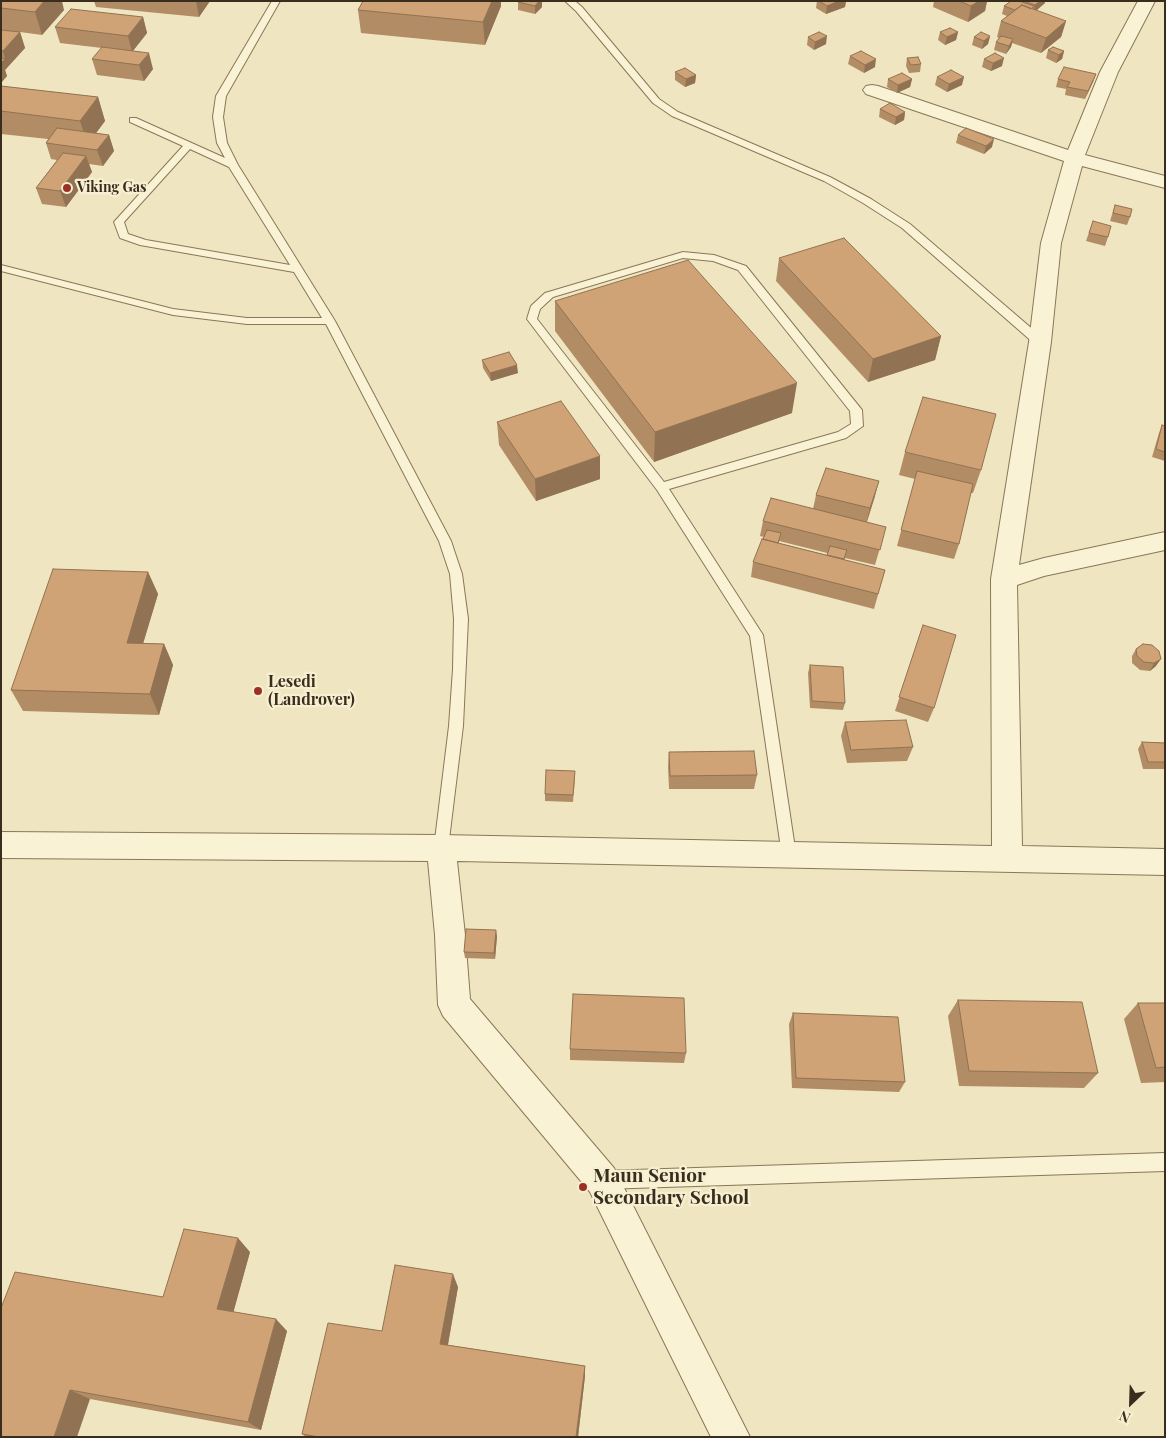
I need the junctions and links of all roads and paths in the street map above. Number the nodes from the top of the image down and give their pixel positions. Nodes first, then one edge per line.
1 (276, 1) edge
2 (569, 1) edge
3 (1148, 1) edge
4 (1165, 8) edge
5 (872, 90) dead end
6 (133, 120) dead end
7 (189, 145) junction
8 (1074, 158) junction
9 (233, 165) junction
10 (1165, 182) edge
11 (1, 268) edge
12 (297, 269) junction
13 (330, 321) junction
14 (1040, 342) junction
15 (662, 487) junction
16 (1165, 541) edge
17 (1004, 579) junction
18 (1, 845) edge
19 (442, 848) junction
20 (790, 855) junction
21 (1007, 860) junction
22 (1165, 862) edge
23 (1165, 1162) edge
24 (602, 1180) junction
25 (731, 1437) edge

1 - 9 lane
2 - 14 lane
3 - 4 street
3 - 8 street
5 - 8 street
6 - 7 lane
7 - 9 lane
7 - 12 lane
8 - 10 street
8 - 14 street
9 - 12 lane
11 - 13 lane
12 - 13 lane
13 - 19 lane
14 - 17 street
15 - 15 lane
15 - 20 lane
16 - 17 street
17 - 21 street
18 - 19 street
19 - 20 street
19 - 24 street
20 - 21 street
21 - 22 street
23 - 24 lane
24 - 25 street

